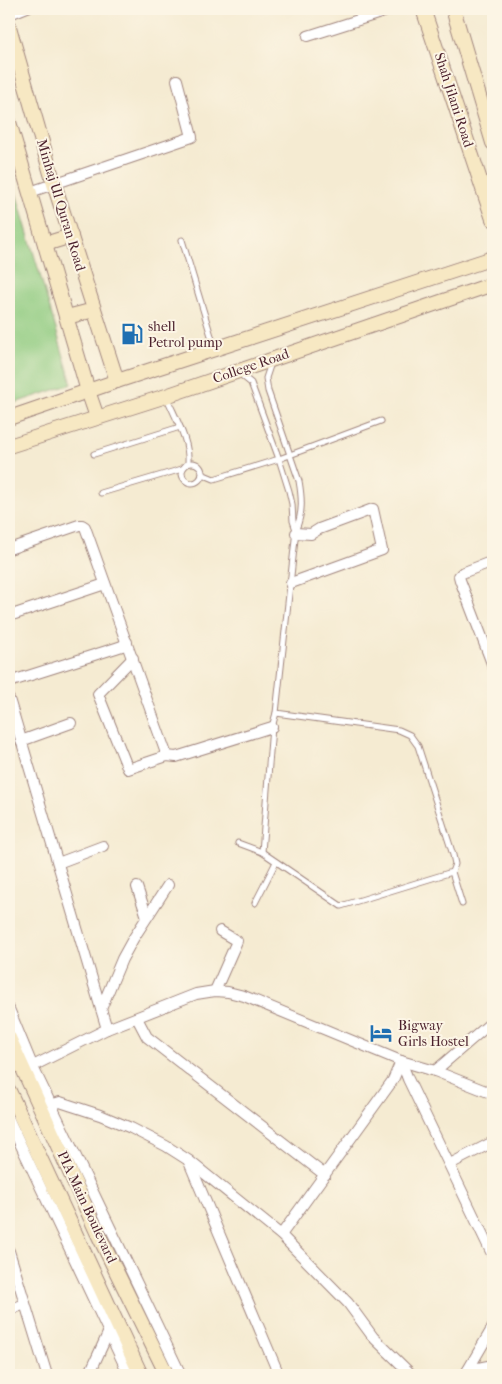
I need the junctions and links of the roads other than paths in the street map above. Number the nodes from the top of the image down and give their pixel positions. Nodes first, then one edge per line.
1 (28, 9) edge
2 (393, 9) edge
3 (423, 9) edge
4 (453, 9) edge
5 (9, 17) edge
6 (9, 27) edge
7 (308, 36) dead end
8 (177, 80) dead end
9 (9, 122) edge
10 (493, 143) edge
11 (54, 184) junction
12 (30, 192) junction
13 (493, 219) edge
14 (71, 236) junction
15 (182, 240) dead end
16 (45, 244) junction
17 (493, 258) edge
18 (493, 284) edge
19 (94, 310) junction
20 (67, 317) junction
21 (215, 349) junction
22 (273, 358) junction
23 (235, 372) junction
24 (117, 381) junction
25 (88, 391) junction
26 (166, 396) junction
27 (97, 417) junction
28 (9, 418) edge
29 (382, 422) dead end
30 (180, 427) junction
31 (9, 446) edge
32 (94, 454) dead end
33 (290, 454) junction
34 (279, 459) junction
35 (188, 463) junction
36 (182, 469) junction
37 (202, 474) junction
38 (101, 493) dead end
39 (296, 531) junction
40 (9, 549) edge
41 (493, 561) edge
42 (291, 583) junction
43 (105, 584) junction
44 (9, 616) edge
45 (127, 642) junction
46 (133, 658) junction
47 (493, 666) edge
48 (9, 682) edge
49 (9, 699) edge
50 (276, 713) junction
51 (71, 723) dead end
52 (272, 727) junction
53 (21, 741) junction
54 (167, 756) junction
55 (238, 843) dead end
56 (103, 846) dead end
57 (262, 852) junction
58 (276, 862) junction
59 (58, 863) junction
60 (452, 872) junction
61 (168, 885) dead end
62 (137, 887) dead end
63 (255, 903) dead end
64 (462, 904) dead end
65 (147, 918) junction
66 (220, 931) dead end
67 (215, 991) junction
68 (101, 1009) junction
69 (9, 1010) edge
70 (137, 1018) junction
71 (493, 1021) edge
72 (107, 1029) junction
73 (9, 1038) edge
74 (401, 1060) junction
75 (28, 1068) junction
76 (435, 1072) junction
77 (491, 1090) edge
78 (9, 1091) edge
79 (46, 1106) junction
80 (11, 1112) edge
81 (493, 1142) edge
82 (188, 1160) junction
83 (450, 1164) junction
84 (325, 1176) junction
85 (281, 1235) junction
86 (9, 1251) edge
87 (493, 1256) edge
88 (25, 1304) junction
89 (9, 1310) edge
90 (493, 1327) edge
91 (109, 1331) junction
92 (493, 1365) edge
93 (467, 1372) edge
94 (47, 1375) edge
95 (89, 1375) edge
96 (129, 1375) edge
97 (141, 1375) edge
98 (167, 1375) edge
99 (181, 1375) edge
100 (279, 1375) edge
101 (412, 1375) edge

1 - 5 lane
2 - 7 street
3 - 13 main road, Shah Jilani Road
4 - 10 main road, Shah Jilani Road
6 - 11 main road, Minhaj Ul Quran Road
8 - 11 street
9 - 12 main road, Minhaj Ul Quran Road
11 - 12 street
11 - 14 main road, Minhaj Ul Quran Road
12 - 16 main road, Minhaj Ul Quran Road
14 - 16 main road
14 - 19 main road, Minhaj Ul Quran Road
15 - 21 lane
16 - 20 main road, Minhaj Ul Quran Road
17 - 21 main road, College Road
18 - 22 main road, College Road
19 - 20 main road
19 - 24 main road, Minhaj Ul Quran Road
20 - 25 main road, Minhaj Ul Quran Road
21 - 24 main road, College Road
22 - 23 main road, College Road
22 - 33 lane
23 - 26 main road, College Road
23 - 34 lane
24 - 25 main road, College Road
25 - 27 main road, Minhaj Ul Quran Road
25 - 28 main road, College Road
26 - 27 main road, College Road
26 - 30 lane
27 - 31 main road, College Road
29 - 33 lane
30 - 32 lane
30 - 35 lane
33 - 34 lane
33 - 39 lane
34 - 37 lane
34 - 39 lane
35 - 36 lane
35 - 37 lane
36 - 37 lane
36 - 38 lane
39 - 42 lane
39 - 42 street
40 - 43 street
41 - 47 street
42 - 50 lane
43 - 44 street
43 - 45 street
45 - 46 street
45 - 48 street
46 - 54 street
46 - 54 street
49 - 53 street
50 - 52 lane
50 - 60 lane
51 - 53 street
52 - 54 street
52 - 57 lane
53 - 59 street
55 - 57 lane
56 - 59 street
57 - 58 lane
58 - 60 lane
58 - 63 lane
59 - 68 street
60 - 64 lane
61 - 65 street
62 - 65 street
65 - 68 street
66 - 67 street
67 - 70 street
67 - 74 street
68 - 72 street
69 - 75 street
70 - 72 street
70 - 84 street
71 - 76 street
72 - 75 street
73 - 75 main road, PIA Main Boulevard
74 - 76 street
74 - 83 street
74 - 84 street
75 - 79 main road, PIA Main Boulevard
76 - 77 street
78 - 80 main road, PIA Main Boulevard
79 - 82 street
79 - 98 main road, PIA Main Boulevard
79 - 99 street
80 - 91 street
80 - 97 main road, PIA Main Boulevard
81 - 83 street
82 - 85 street
82 - 100 street
83 - 87 street
84 - 85 street
85 - 101 street
86 - 88 street
88 - 89 street
88 - 94 street
90 - 93 street
91 - 95 street
91 - 96 street
92 - 93 street

